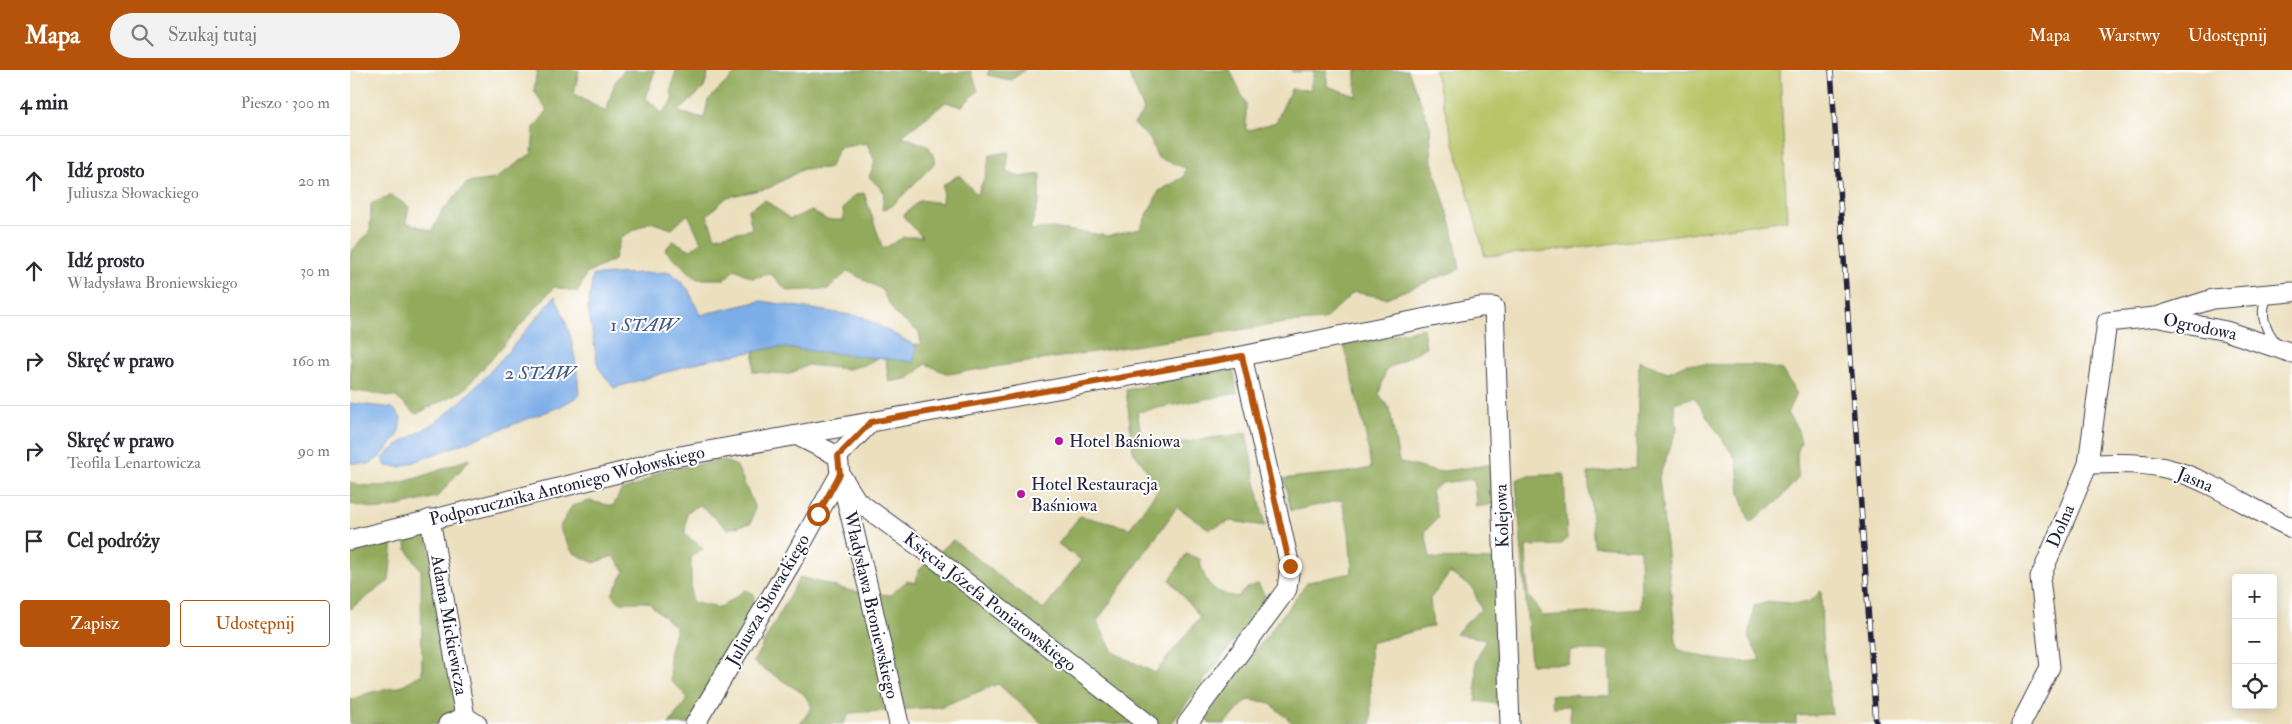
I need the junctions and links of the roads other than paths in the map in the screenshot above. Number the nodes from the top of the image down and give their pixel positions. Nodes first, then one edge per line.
1 (2292, 292) edge
2 (2270, 293) junction
3 (1494, 307) joint
4 (2155, 317) junction
5 (2106, 322) joint
6 (2287, 351) edge
7 (1242, 356) junction
8 (871, 422) junction
9 (798, 436) junction
10 (2088, 464) junction
11 (839, 465) junction
12 (430, 519) junction
13 (2292, 528) edge
14 (350, 540) edge
15 (471, 720) edge
16 (448, 724) edge
17 (695, 724) edge
18 (899, 724) edge
19 (1148, 724) edge
20 (1187, 724) edge
21 (1510, 724) edge
22 (2021, 724) edge

1 - 2 street
2 - 4 street
2 - 6 lane
3 - 7 street, Podporucznika Antoniego Wołowskiego
3 - 21 street, Kolejowa
4 - 5 street, Ogrodowa
4 - 6 street, Ogrodowa
5 - 10 street, Dolna
7 - 8 street, Podporucznika Antoniego Wołowskiego
7 - 20 street
8 - 9 street, Podporucznika Antoniego Wołowskiego
8 - 11 street
9 - 11 street
9 - 12 street, Podporucznika Antoniego Wołowskiego
10 - 13 street, Jasna
10 - 22 street, Dolna
11 - 17 street, Juliusza Słowackiego
11 - 18 street, Władysława Broniewskiego
11 - 19 street, Księcia Józefa Poniatowskiego
12 - 14 street, Podporucznika Antoniego Wołowskiego
12 - 15 street, Adama Mickiewicza
15 - 16 street

